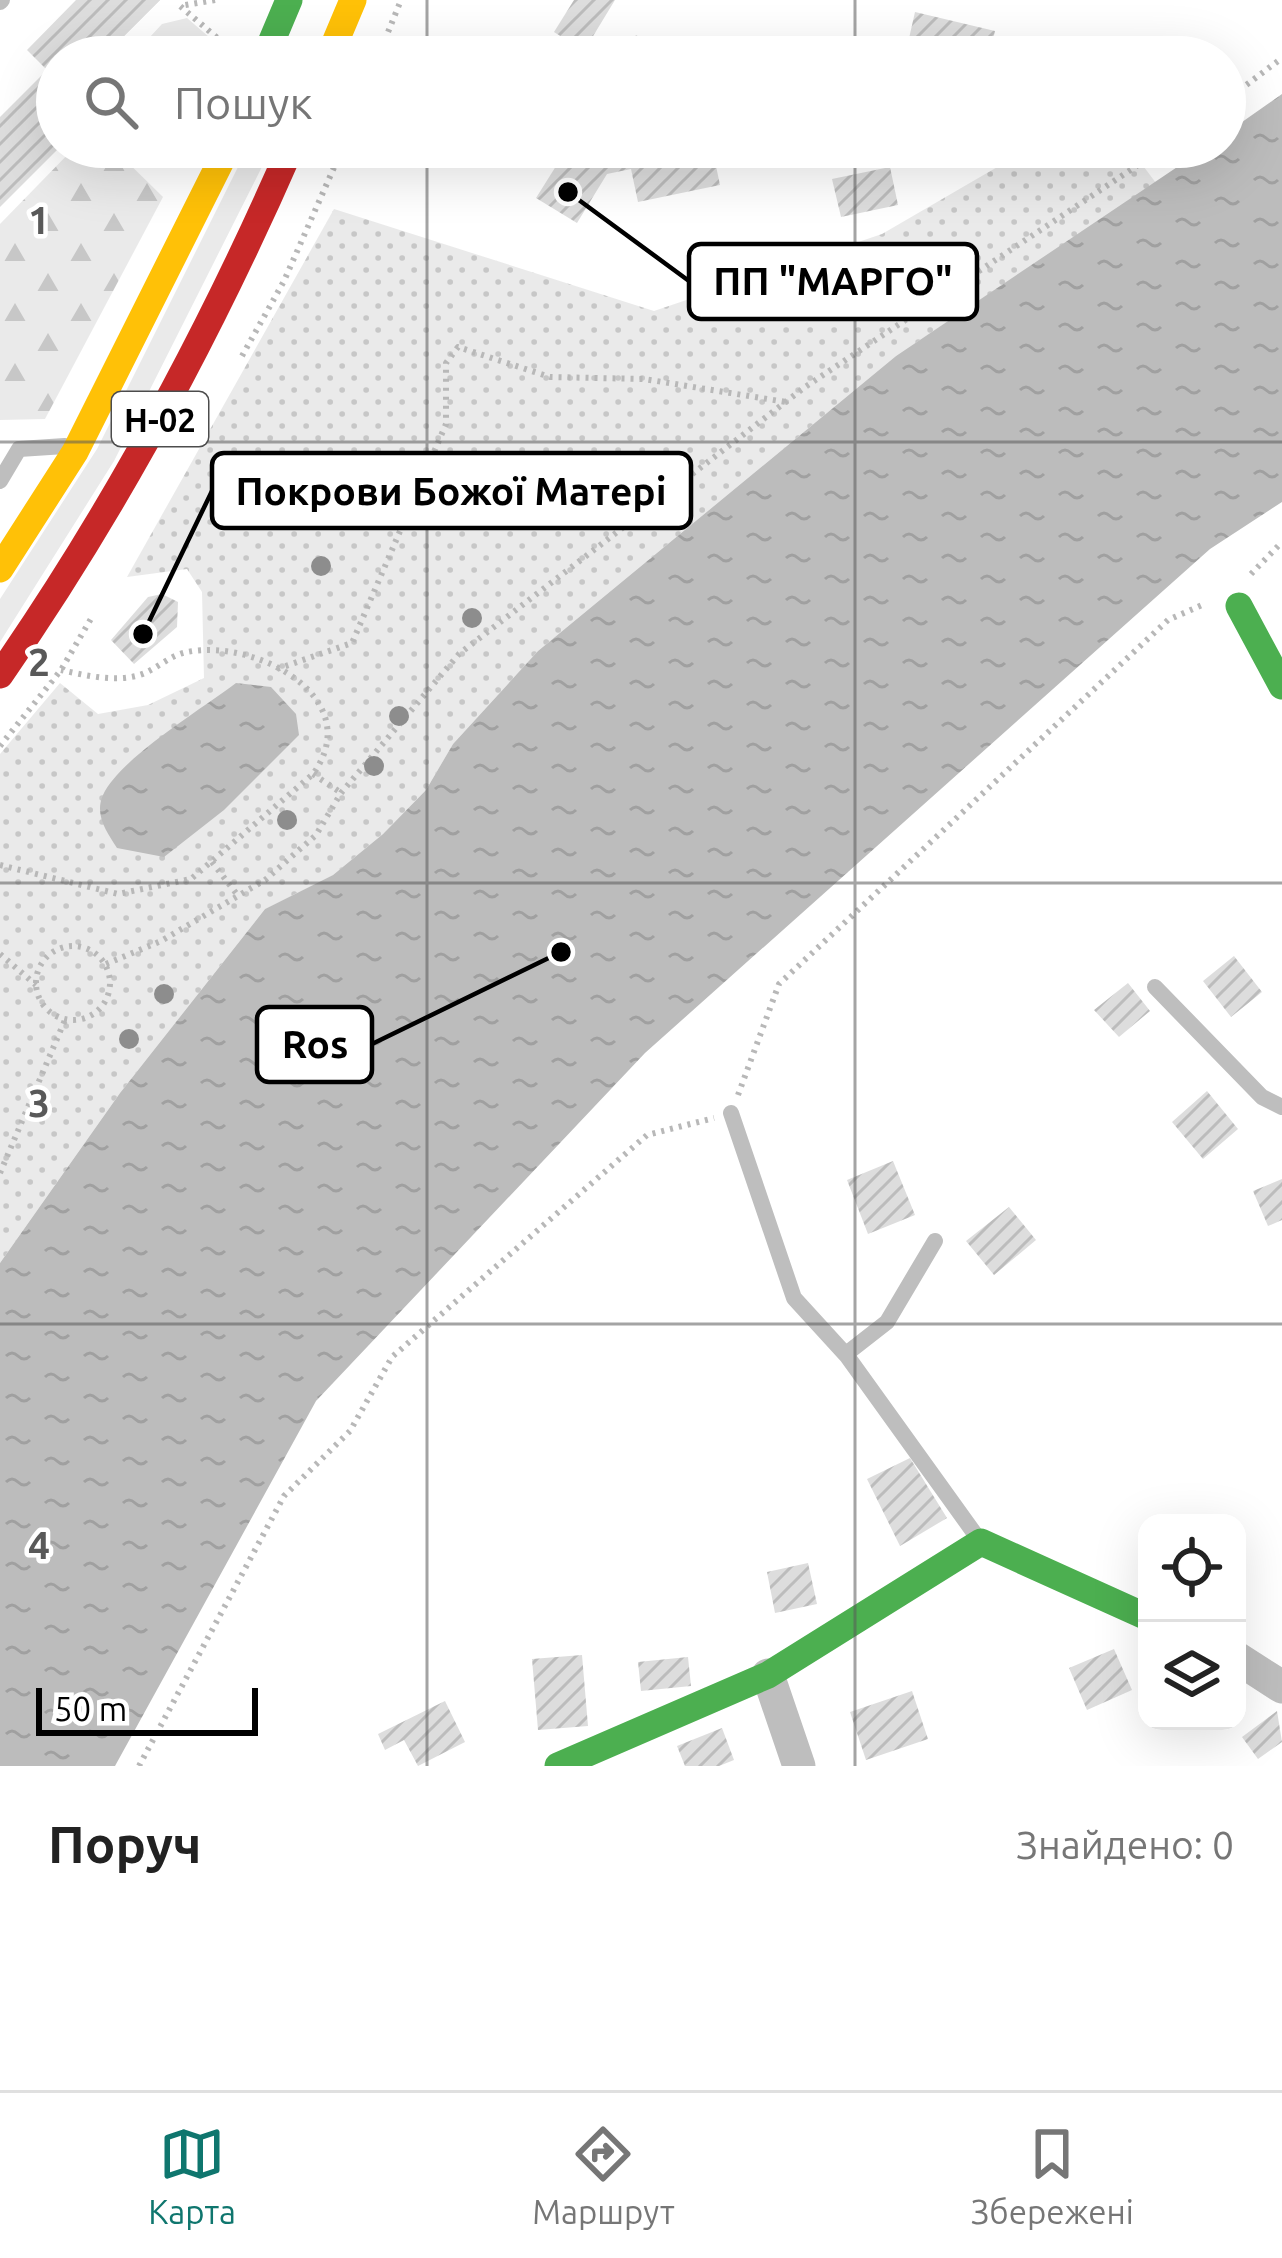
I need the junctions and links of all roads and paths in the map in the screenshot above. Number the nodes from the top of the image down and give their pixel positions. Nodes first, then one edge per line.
1 (215, 0) edge
2 (289, 0) edge
3 (353, 0) edge
4 (401, 0) edge
5 (223, 36) edge
6 (265, 36) edge
7 (338, 36) edge
8 (386, 36) edge
9 (1282, 58) edge
10 (1246, 85) edge
11 (217, 168) edge
12 (281, 168) edge
13 (1134, 168) edge
14 (786, 402) junction
15 (78, 446) junction
16 (0, 481) edge
17 (1282, 542) edge
18 (0, 569) edge
19 (1239, 606) junction
20 (277, 669) junction
21 (61, 670) dead end
22 (0, 675) edge
23 (1282, 686) edge
24 (313, 774) junction
25 (340, 793) junction
26 (212, 862) junction
27 (0, 866) edge
28 (240, 897) junction
29 (0, 954) edge
30 (106, 964) junction
31 (36, 985) junction
32 (1155, 987) dead end
33 (65, 1020) junction
34 (1282, 1107) edge
35 (731, 1113) junction
36 (0, 1173) edge
37 (935, 1241) dead end
38 (846, 1354) junction
39 (981, 1542) junction
40 (1138, 1613) edge
41 (1246, 1664) edge
42 (768, 1676) junction
43 (1282, 1687) edge
44 (140, 1766) edge
45 (558, 1766) edge
46 (799, 1766) edge

1 - 5 path
2 - 6 main road
3 - 7 main road
4 - 8 path
9 - 10 path
11 - 15 main road, Н-02
12 - 22 main road, Н-02
13 - 14 path
14 - 20 path
14 - 25 path
15 - 16 lane
15 - 18 main road, Н-02
17 - 19 path
19 - 23 main road
19 - 35 path
20 - 21 path
20 - 24 path
24 - 25 path
24 - 26 path
25 - 28 path
26 - 27 path
26 - 28 path
28 - 30 path
29 - 31 path
30 - 31 path
30 - 33 path
31 - 33 path
32 - 34 lane
33 - 36 path
35 - 38 lane
35 - 44 path
37 - 38 lane
38 - 39 lane
39 - 40 main road
39 - 42 main road
41 - 43 street
42 - 45 main road
42 - 46 street

